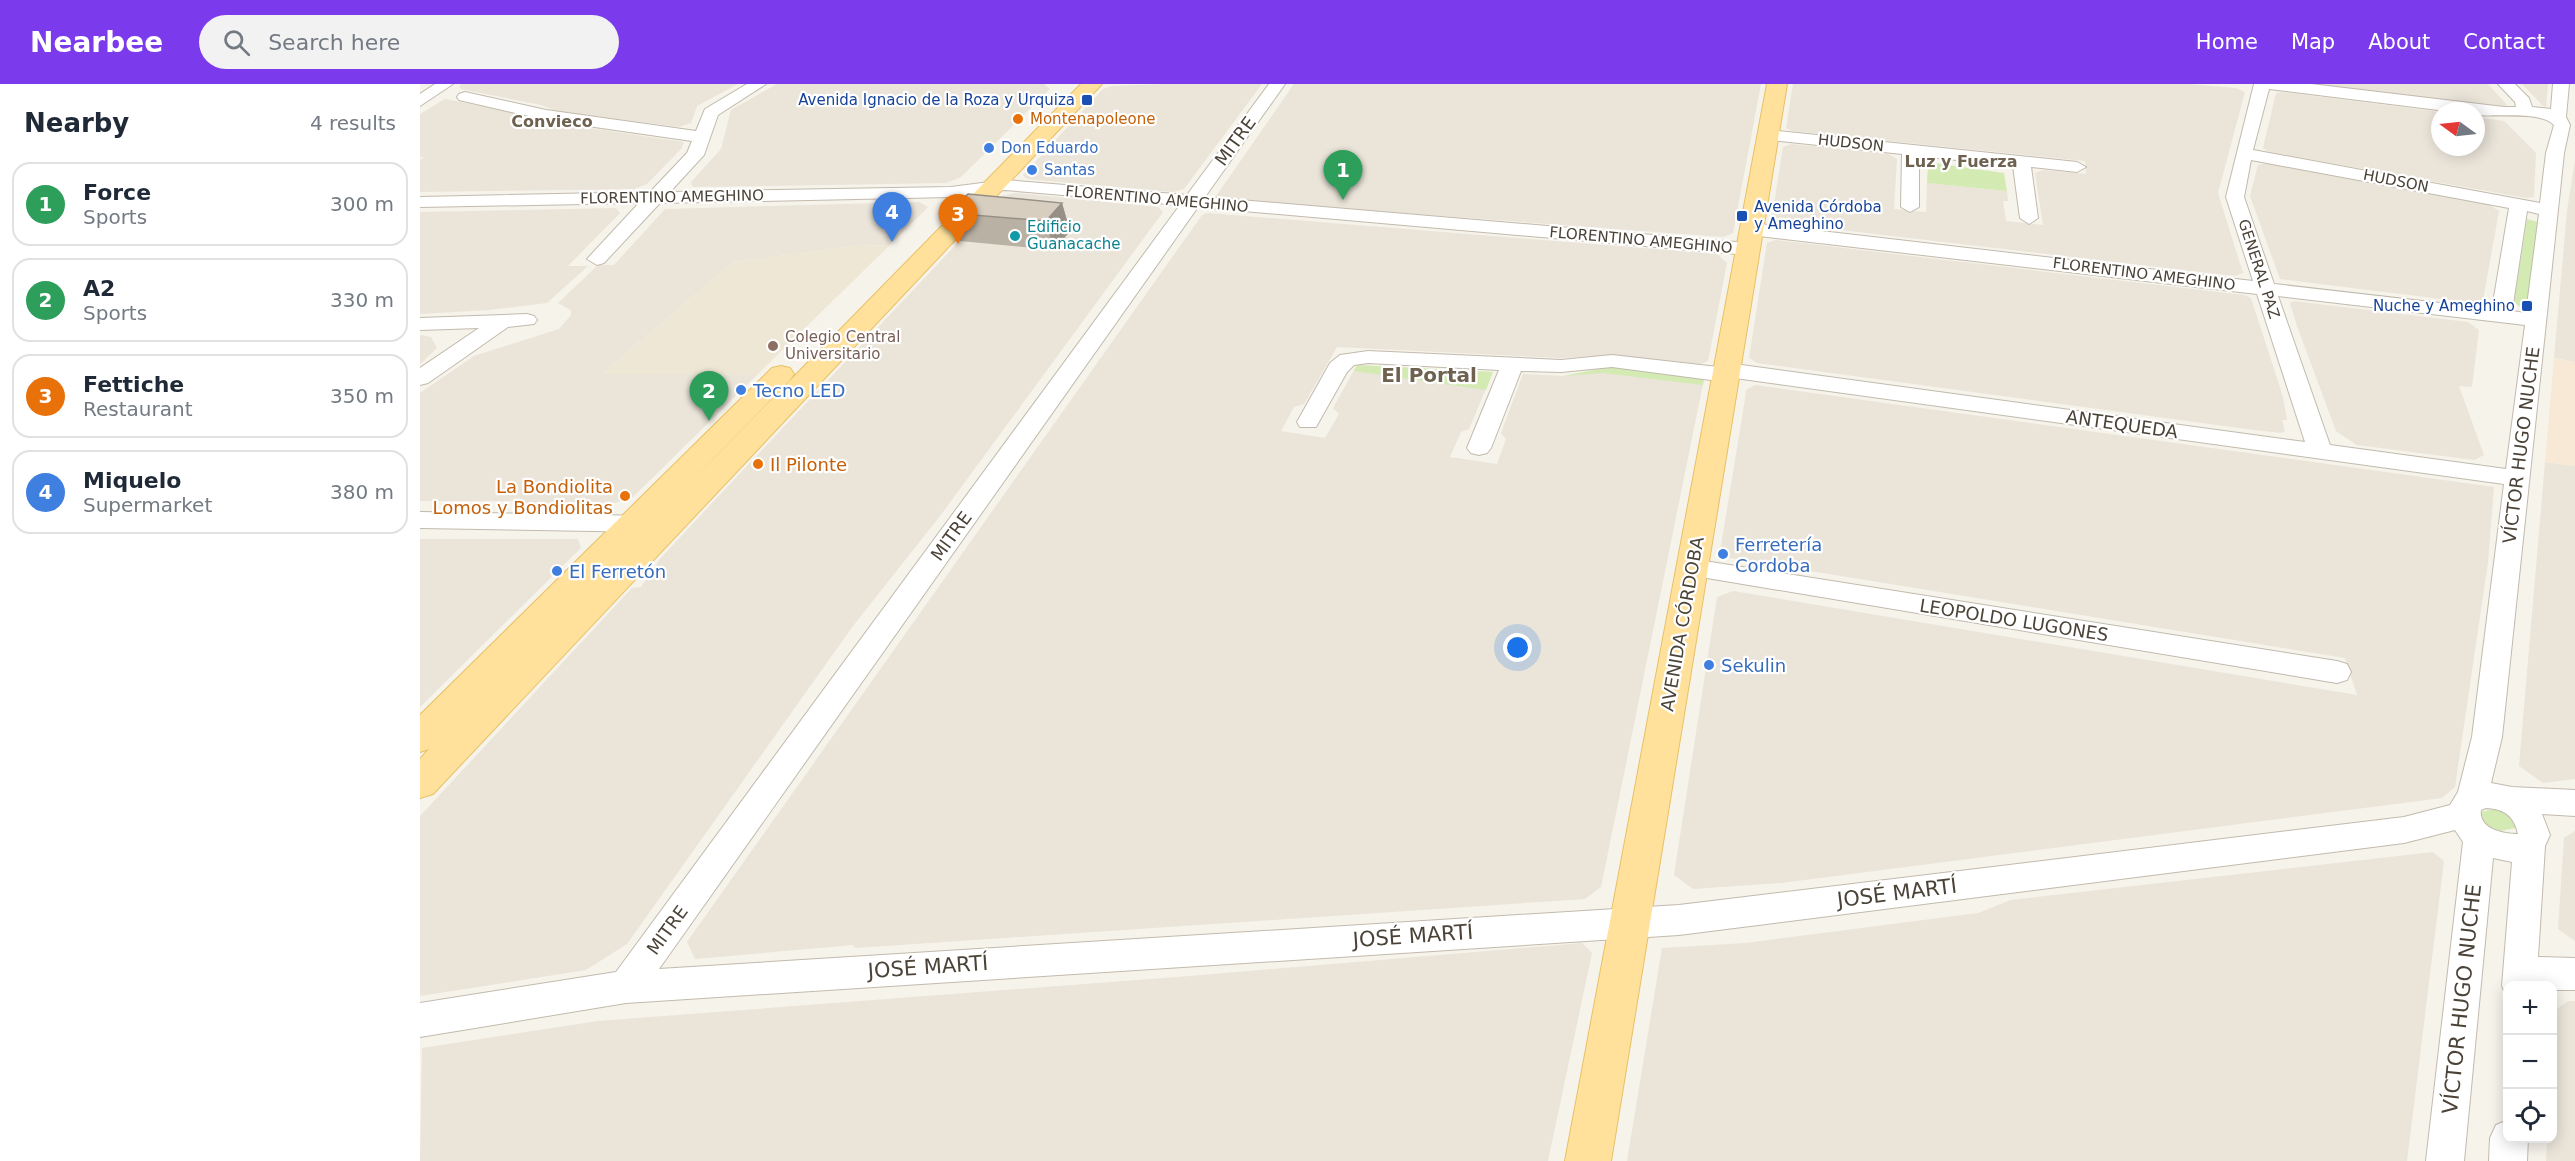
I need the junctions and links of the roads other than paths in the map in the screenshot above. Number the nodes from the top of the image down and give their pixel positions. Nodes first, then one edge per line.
1 (445, 84) edge
2 (758, 84) edge
3 (1070, 84) edge
4 (1092, 84) edge
5 (1277, 84) edge
6 (2263, 84) edge
7 (2506, 84) edge
8 (2561, 84) edge
9 (1776, 85) edge
10 (465, 97) dead end
11 (420, 101) edge
12 (2530, 122) junction
13 (2565, 123) edge
14 (1768, 135) junction
15 (702, 137) junction
16 (1911, 150) junction
17 (2244, 153) junction
18 (2555, 153) junction
19 (2021, 161) junction
20 (2078, 167) dead end
21 (993, 187) junction
22 (964, 190) junction
23 (655, 198) junction
24 (420, 202) edge
25 (1191, 202) junction
26 (2519, 204) junction
27 (1910, 207) dead end
28 (2549, 210) junction
29 (2029, 218) dead end
30 (1750, 239) junction
31 (597, 259) dead end
32 (2266, 289) junction
33 (2501, 316) junction
34 (527, 320) dead end
35 (2536, 320) junction
36 (503, 321) junction
37 (420, 324) edge
38 (1512, 365) junction
39 (1726, 373) junction
40 (420, 378) edge
41 (1308, 422) dead end
42 (1479, 448) dead end
43 (2320, 451) junction
44 (2518, 478) junction
45 (420, 520) edge
46 (632, 524) junction
47 (667, 524) junction
48 (1692, 568) junction
49 (2337, 672) dead end
50 (2487, 737) junction
51 (420, 738) edge
52 (420, 783) edge
53 (2575, 804) edge
54 (2521, 816) junction
55 (2474, 822) junction
56 (1630, 922) junction
57 (2575, 974) edge
58 (2520, 979) edge
59 (626, 987) junction
60 (420, 1020) edge
61 (2509, 1143) edge
62 (1588, 1161) edge
63 (2445, 1161) edge
64 (2508, 1161) edge

1 - 11 street
2 - 15 street
3 - 22 main road
4 - 21 main road
5 - 25 street, MITRE
6 - 12 street
6 - 17 street, GENERAL PAZ
7 - 12 street
8 - 13 street, VÍCTOR HUGO NUCHE
9 - 14 main road, AVENIDA CÓRDOBA
10 - 15 street
12 - 13 street
12 - 18 street
13 - 18 street, VÍCTOR HUGO NUCHE
14 - 16 street, HUDSON
14 - 30 main road, AVENIDA CÓRDOBA
15 - 23 street
16 - 19 street, HUDSON
16 - 27 street
17 - 26 street, HUDSON
17 - 32 street, GENERAL PAZ
18 - 28 street, VÍCTOR HUGO NUCHE
19 - 20 street, HUDSON
19 - 29 street
21 - 22 street, FLORENTINO AMEGHINO
21 - 25 street, FLORENTINO AMEGHINO
21 - 47 main road
22 - 23 street, FLORENTINO AMEGHINO
22 - 46 main road
23 - 24 street, FLORENTINO AMEGHINO
23 - 31 street
25 - 30 street, FLORENTINO AMEGHINO
25 - 59 street, MITRE
26 - 28 street, HUDSON
26 - 33 street
28 - 35 street, VÍCTOR HUGO NUCHE
30 - 32 street, FLORENTINO AMEGHINO
30 - 39 main road, AVENIDA CÓRDOBA
32 - 33 street, FLORENTINO AMEGHINO
32 - 43 street, GENERAL PAZ
33 - 35 street, FLORENTINO AMEGHINO
34 - 36 street
35 - 44 street, VÍCTOR HUGO NUCHE
36 - 37 street
36 - 40 street
38 - 39 street, ANTEQUEDA
38 - 41 street, ANTEQUEDA
38 - 42 street
39 - 43 street, ANTEQUEDA
39 - 48 main road, AVENIDA CÓRDOBA
43 - 44 street, ANTEQUEDA
44 - 50 street, VÍCTOR HUGO NUCHE
45 - 46 street
46 - 47 street
46 - 51 main road
47 - 52 main road
48 - 49 street, LEOPOLDO LUGONES
48 - 56 main road, AVENIDA CÓRDOBA
50 - 54 street, VÍCTOR HUGO NUCHE
50 - 55 street, VÍCTOR HUGO NUCHE
53 - 54 street
54 - 55 street
54 - 55 street
54 - 58 street
55 - 56 street, JOSÉ MARTÍ
55 - 63 street, VÍCTOR HUGO NUCHE
56 - 59 street, JOSÉ MARTÍ
56 - 62 main road, AVENIDA CÓRDOBA
57 - 58 street
59 - 60 street, JOSÉ MARTÍ
61 - 64 street

